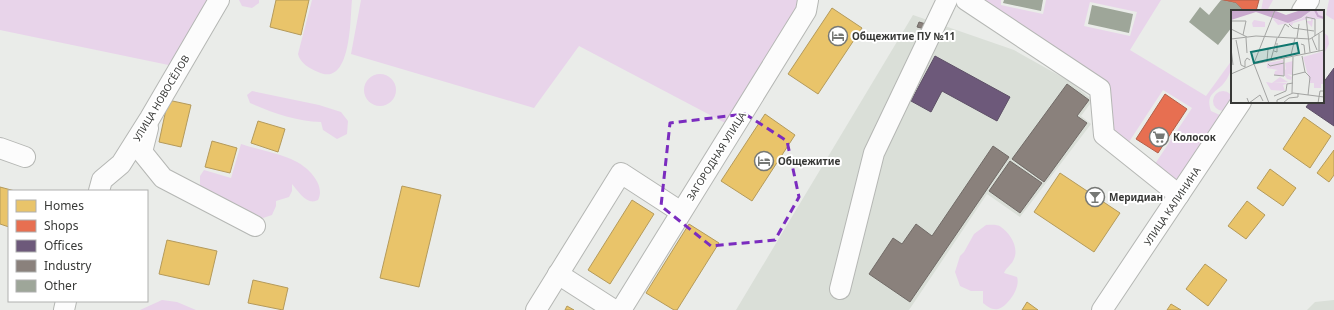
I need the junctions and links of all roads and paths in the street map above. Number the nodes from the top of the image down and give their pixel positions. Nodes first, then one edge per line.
1 (219, 0) edge
2 (808, 0) edge
3 (946, 0) edge
4 (966, 0) edge
5 (1309, 0) edge
6 (1303, 10) edge
7 (1240, 103) edge
8 (150, 118) junction
9 (0, 148) edge
10 (25, 157) dead end
11 (99, 190) edge
12 (1179, 195) junction
13 (681, 212) junction
14 (255, 226) dead end
15 (558, 274) junction
16 (840, 289) dead end
17 (536, 310) edge
18 (614, 310) edge
19 (621, 310) edge
20 (1102, 310) edge

1 - 8 street, УЛИЦА НОВОСЁЛОВ
2 - 13 street, ЗАГОРОДНАЯ УЛИЦА
3 - 16 street
4 - 12 street
5 - 6 street
7 - 12 street, УЛИЦА КАЛИНИНА
8 - 11 street, УЛИЦА НОВОСЁЛОВ
8 - 14 street
9 - 10 street
12 - 20 street, УЛИЦА КАЛИНИНА
13 - 15 street
13 - 19 street, ЗАГОРОДНАЯ УЛИЦА
15 - 17 street
15 - 18 street

